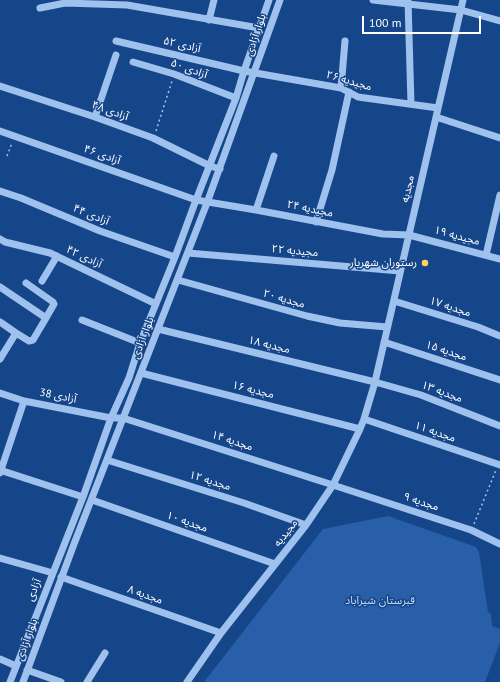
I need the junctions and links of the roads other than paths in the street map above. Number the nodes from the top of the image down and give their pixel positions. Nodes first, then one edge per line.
1 (214, 0) edge
2 (269, 0) edge
3 (280, 0) edge
4 (373, 0) edge
5 (463, 0) edge
6 (126, 2) edge
7 (408, 2) edge
8 (40, 8) dead end
9 (461, 10) junction
10 (209, 20) junction
11 (500, 21) edge
12 (259, 28) junction
13 (116, 41) dead end
14 (344, 41) dead end
15 (116, 55) dead end
16 (133, 62) dead end
17 (244, 71) junction
18 (255, 72) junction
19 (0, 86) edge
20 (341, 88) junction
21 (349, 92) junction
22 (236, 98) junction
23 (411, 104) junction
24 (438, 108) junction
25 (95, 117) junction
26 (436, 117) junction
27 (0, 131) edge
28 (500, 138) edge
29 (274, 156) dead end
30 (210, 166) junction
31 (220, 169) junction
32 (0, 191) edge
33 (500, 199) edge
34 (196, 200) junction
35 (207, 202) junction
36 (256, 210) junction
37 (316, 222) junction
38 (409, 235) junction
39 (0, 239) edge
40 (188, 253) junction
41 (486, 255) junction
42 (57, 256) junction
43 (175, 257) junction
44 (500, 259) edge
45 (400, 271) junction
46 (178, 280) junction
47 (42, 281) dead end
48 (26, 283) dead end
49 (0, 287) edge
50 (394, 301) junction
51 (156, 304) junction
52 (46, 318) junction
53 (82, 320) dead end
54 (0, 322) edge
55 (387, 327) junction
56 (158, 329) junction
57 (16, 333) junction
58 (500, 336) edge
59 (384, 342) junction
60 (140, 343) junction
61 (136, 354) junction
62 (147, 358) junction
63 (0, 359) edge
64 (141, 373) junction
65 (500, 380) edge
66 (375, 382) junction
67 (0, 393) edge
68 (24, 401) junction
69 (111, 418) junction
70 (123, 418) junction
71 (364, 419) junction
72 (500, 426) edge
73 (360, 429) junction
74 (107, 460) junction
75 (499, 465) edge
76 (0, 471) edge
77 (333, 484) junction
78 (82, 497) junction
79 (92, 500) junction
80 (306, 525) junction
81 (66, 541) junction
82 (74, 544) junction
83 (500, 544) edge
84 (0, 558) edge
85 (275, 564) junction
86 (53, 573) junction
87 (61, 577) junction
88 (221, 633) junction
89 (105, 653) dead end
90 (0, 660) edge
91 (16, 666) junction
92 (28, 670) junction
93 (10, 682) edge
94 (23, 682) edge
95 (61, 682) edge
96 (87, 682) edge
97 (187, 682) edge

1 - 10 street
2 - 12 street, بلوار آزادی
3 - 18 street, بلوار آزادی
4 - 7 street
5 - 9 street, مجدیه
6 - 8 street
6 - 10 street
7 - 9 street
7 - 23 street
9 - 11 street
9 - 24 street, مجدیه
10 - 12 street
12 - 17 street, بلوار آزادی
13 - 17 street, آزادی ۵۲
14 - 20 street
15 - 25 street
16 - 22 street, آزادی ۵۰
17 - 18 street, آزادی ۵۲
17 - 22 street, بلوار آزادی
18 - 20 street, مجیدیه ۲۶
18 - 31 street, بلوار آزادی
19 - 25 street, آزادی ۴۸
20 - 21 street, مجیدیه ۲۶
21 - 23 street, مجیدیه ۲۶
21 - 37 street
22 - 30 street, بلوار آزادی
23 - 24 street, مجیدیه ۲۶
24 - 26 street, مجدیه
25 - 30 street, آزادی ۴۸
26 - 28 street
26 - 38 street, مجدیه
27 - 34 street, آزادی ۴۶
29 - 36 street
30 - 31 street, آزادی ۴۸
30 - 34 street, بلوار آزادی
31 - 35 street, بلوار آزادی
32 - 43 street, آزادی ۴۴
33 - 41 street
34 - 35 street, آزادی ۴۶
34 - 43 street, بلوار آزادی
35 - 36 street, مجیدیه ۲۴
35 - 40 street, بلوار آزادی
36 - 37 street, مجیدیه ۲۴
37 - 38 street, مجیدیه ۲۴
38 - 41 street, مجیدیه ۱۹
38 - 45 street, مجدیه
39 - 42 street, آزادی ۴۲
40 - 45 street, مجیدیه ۲۲
40 - 46 street, بلوار آزادی
41 - 44 street, مجیدیه ۱۹
42 - 47 street
42 - 51 street, آزادی ۴۲
43 - 51 street, بلوار آزادی
45 - 50 street, مجدیه
46 - 55 street, مجدیه ۲۰
46 - 56 street, بلوار آزادی
48 - 52 street
49 - 52 street
50 - 55 street, مجدیه
50 - 58 street, مجدیه ۱۷
51 - 60 street, بلوار آزادی
52 - 57 street
53 - 60 street
54 - 57 street
55 - 59 street, مجدیه
56 - 62 street, بلوار آزادی
56 - 66 street, مجدیه ۱۸
57 - 63 street
59 - 65 street, مجدیه ۱۵
59 - 66 street, مجدیه
60 - 61 street, بلوار آزادی
61 - 62 street
61 - 69 street, بلوار آزادی
62 - 64 street, بلوار آزادی
64 - 70 street, بلوار آزادی
64 - 73 street, مجدیه ۱۶
66 - 71 street, مجیدیه
66 - 72 street, مجدیه ۱۳
67 - 68 street, آزادی 38
68 - 69 street, آزادی 38
68 - 76 street
69 - 70 street, آزادی 38
69 - 78 street, بلوار آزادی
70 - 74 street, بلوار آزادی
70 - 77 street, مجدیه ۱۴
71 - 73 street, مجیدیه
71 - 75 street, مجدیه ۱۱
73 - 77 street, مجیدیه
74 - 79 street, بلوار آزادی
74 - 80 street, مجدیه ۱۲
76 - 78 street
77 - 80 street, مجیدیه
77 - 83 street, مجدیه ۹
78 - 81 street, بلوار آزادی
79 - 82 street, بلوار آزادی
79 - 85 street, مجدیه ۱۰
80 - 85 street, مجیدیه
81 - 82 street
81 - 86 street, بلوار آزادی
82 - 87 street, بلوار آزادی
84 - 86 street
85 - 88 street, مجیدیه
86 - 91 street, آزادی
87 - 88 street, مجدیه ۸
87 - 92 street, بلوار آزادی
88 - 97 street, مجیدیه
89 - 96 street
90 - 91 street
91 - 93 street, آزادی
92 - 94 street, بلوار آزادی
92 - 95 street

